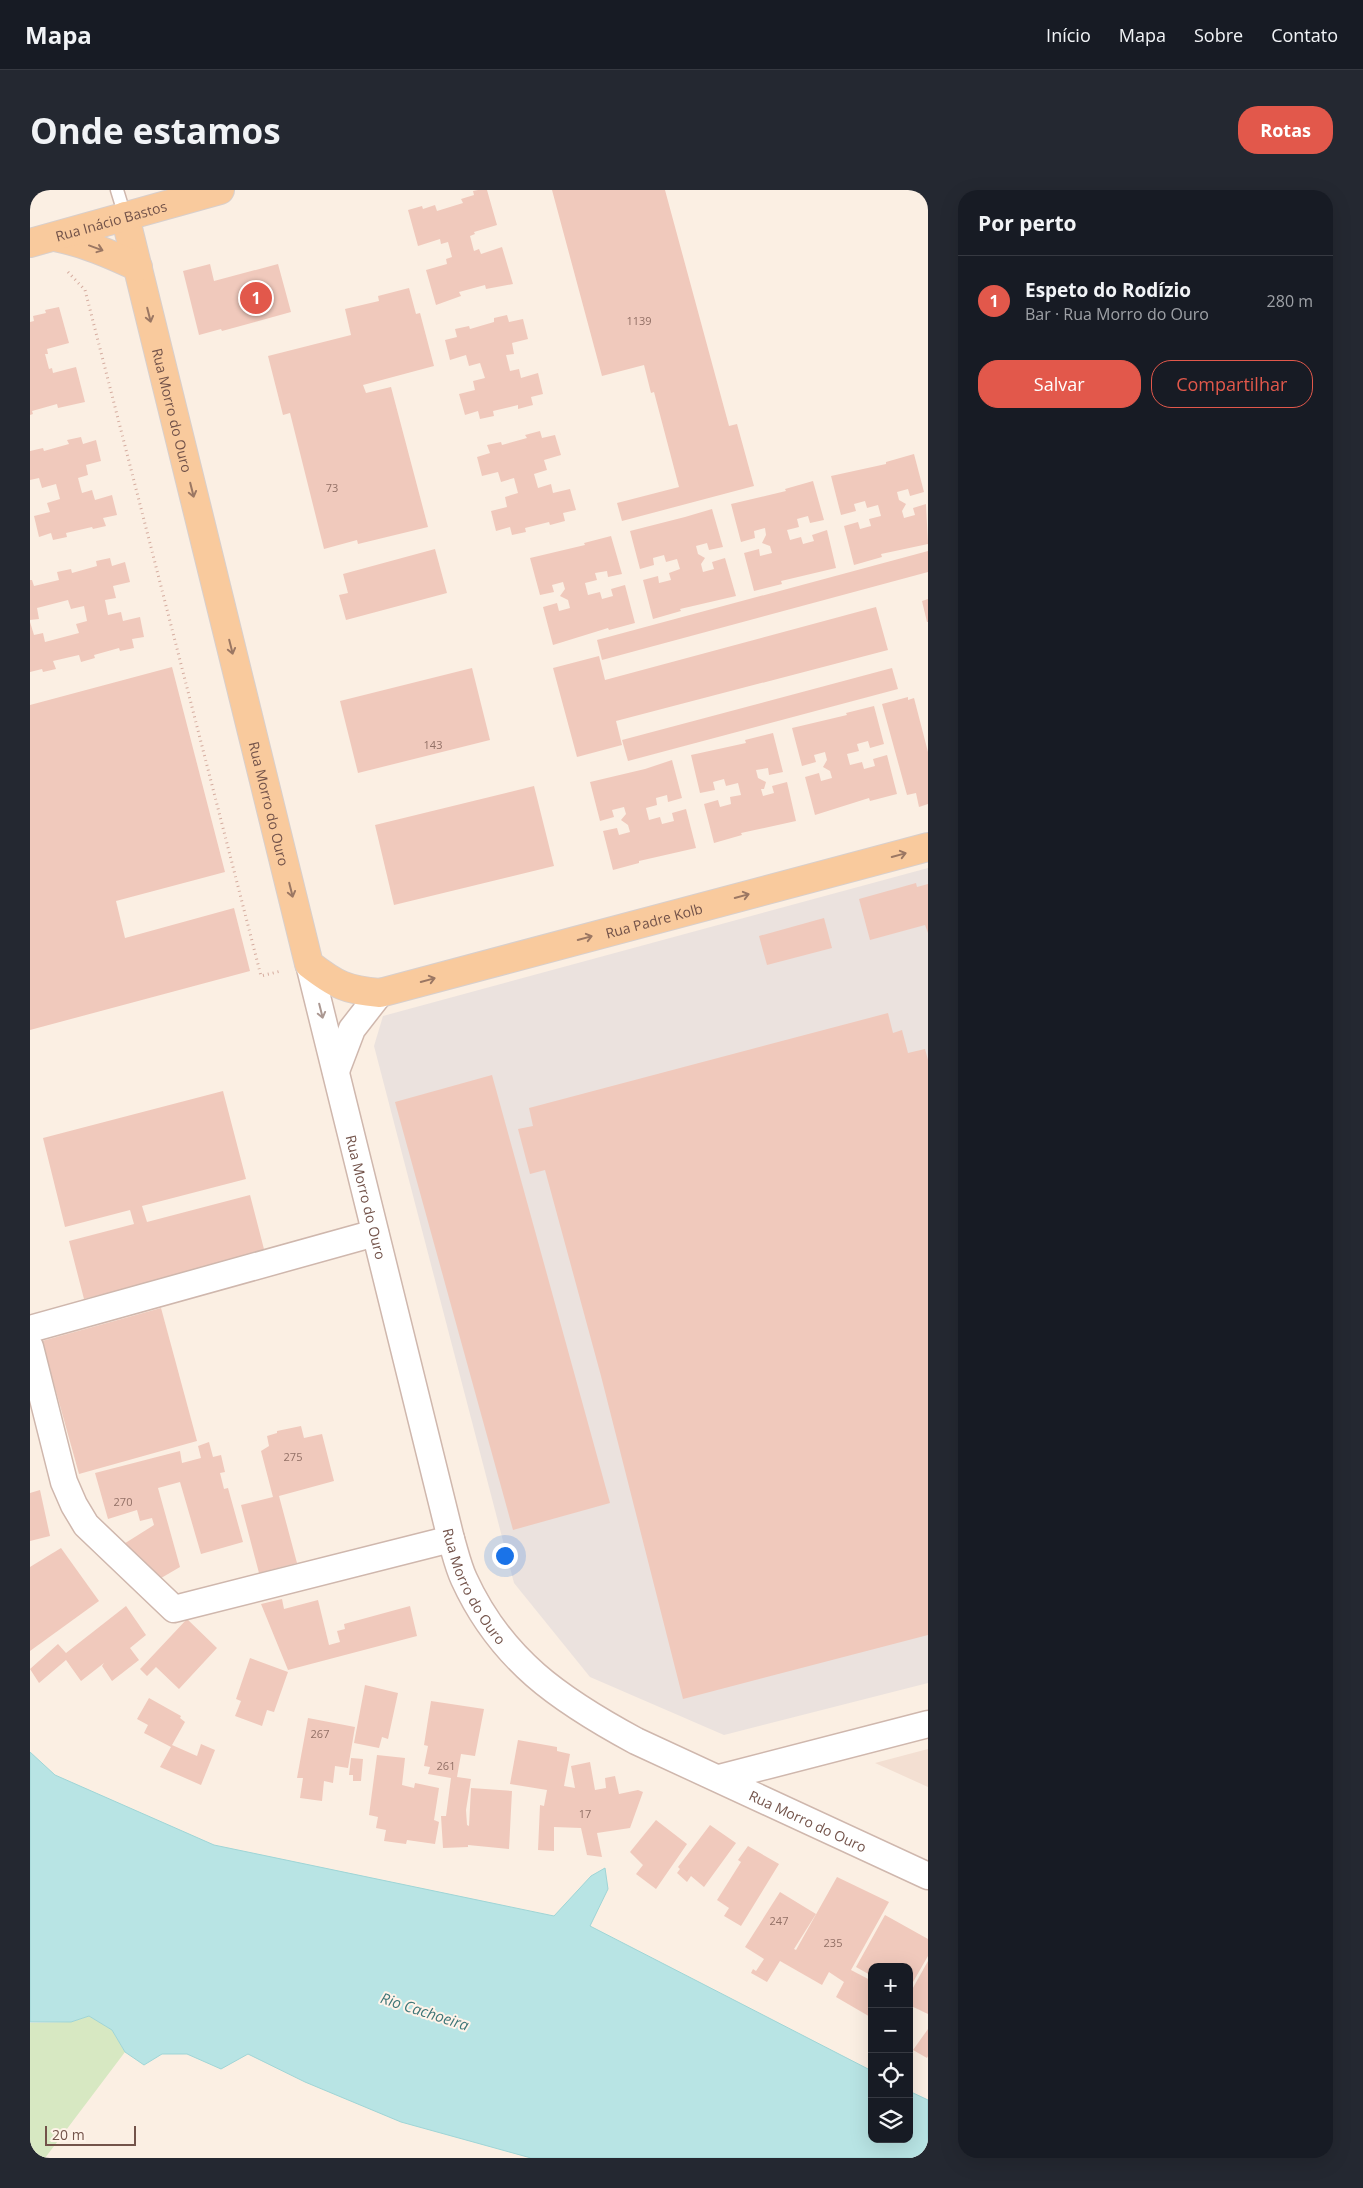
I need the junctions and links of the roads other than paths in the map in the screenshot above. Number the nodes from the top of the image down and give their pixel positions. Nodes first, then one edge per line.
1 (117, 190) edge
2 (220, 190) edge
3 (169, 204) junction
4 (125, 216) junction
5 (40, 240) edge
6 (138, 267) junction
7 (928, 847) edge
8 (309, 964) junction
9 (380, 993) junction
10 (336, 1071) junction
11 (376, 1233) junction
12 (30, 1329) edge
13 (30, 1347) edge
14 (451, 1539) junction
15 (928, 1724) edge
16 (719, 1778) junction
17 (928, 1876) edge

1 - 4 lane
2 - 3 main road, Rua Inácio Bastos
3 - 4 main road, Rua Inácio Bastos
3 - 6 main road
4 - 5 main road, Rua Inácio Bastos
4 - 6 main road, Rua Morro do Ouro
5 -> 6 main road
6 -> 8 main road, Rua Morro do Ouro
9 -> 7 main road, Rua Padre Kolb
8 - 9 main road, Rua Padre Kolb
8 -> 10 street, Rua Morro do Ouro
9 - 10 street
10 - 11 street, Rua Morro do Ouro
11 - 12 street
11 - 14 street, Rua Morro do Ouro
13 - 14 street
14 - 16 street, Rua Morro do Ouro
15 - 16 street
16 - 17 street, Rua Morro do Ouro

